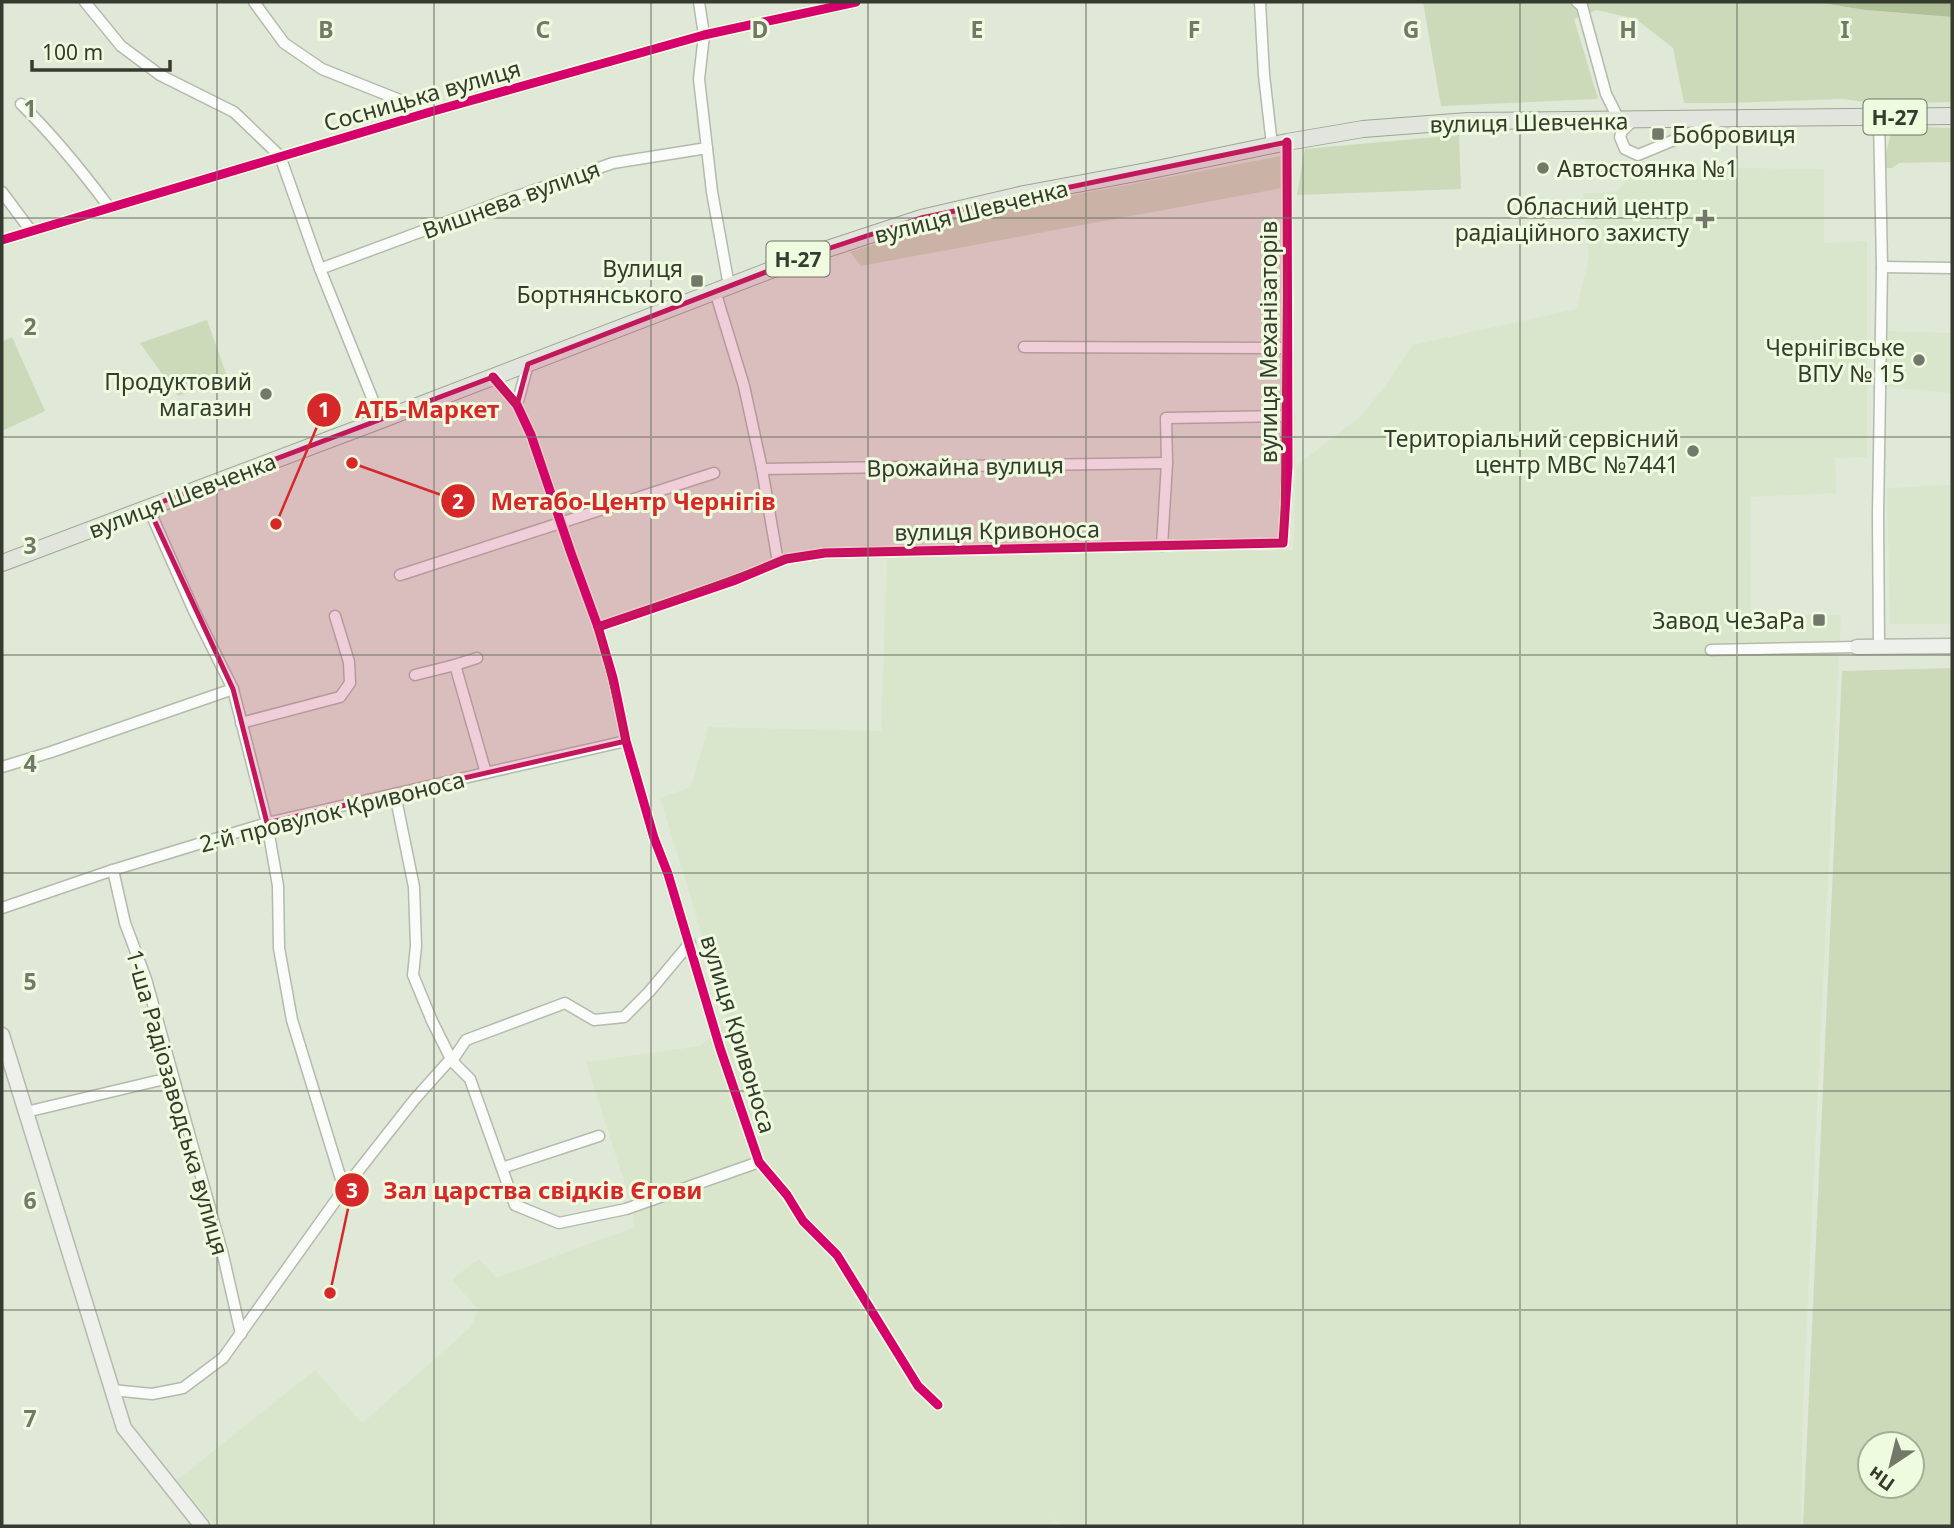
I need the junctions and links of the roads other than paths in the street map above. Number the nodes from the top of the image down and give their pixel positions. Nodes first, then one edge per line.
1 (85, 2) edge
2 (254, 2) edge
3 (699, 2) edge
4 (856, 2) edge
5 (1260, 2) edge
6 (1577, 2) edge
7 (704, 35) junction
8 (21, 104) dead end
9 (430, 112) junction
10 (1952, 116) edge
11 (1879, 117) junction
12 (1627, 119) junction
13 (1726, 119) junction
14 (1279, 143) junction
15 (707, 148) junction
16 (280, 156) junction
17 (2, 192) edge
18 (109, 207) junction
19 (32, 231) junction
20 (2, 240) edge
21 (1882, 267) junction
22 (1952, 268) edge
23 (320, 269) junction
24 (722, 288) junction
25 (1024, 347) dead end
26 (1287, 348) junction
27 (528, 364) junction
28 (494, 377) junction
29 (517, 405) junction
30 (1288, 416) junction
31 (381, 421) junction
32 (1167, 463) junction
33 (762, 469) junction
34 (714, 473) dead end
35 (148, 507) junction
36 (561, 523) junction
37 (1283, 543) joint
38 (1163, 546) junction
39 (778, 562) junction
40 (2, 563) edge
41 (400, 575) dead end
42 (335, 616) dead end
43 (598, 627) junction
44 (1879, 646) junction
45 (1952, 646) edge
46 (1857, 647) joint
47 (1711, 650) dead end
48 (477, 658) dead end
49 (455, 665) junction
50 (415, 675) dead end
51 (233, 689) junction
52 (242, 723) junction
53 (626, 741) junction
54 (2, 766) edge
55 (486, 773) junction
56 (395, 794) junction
57 (267, 823) junction
58 (113, 870) junction
59 (2, 908) edge
60 (690, 943) junction
61 (2, 1035) edge
62 (452, 1061) junction
63 (173, 1077) junction
64 (26, 1112) junction
65 (599, 1136) dead end
66 (759, 1163) junction
67 (502, 1168) junction
68 (344, 1189) junction
69 (241, 1334) junction
70 (113, 1390) junction
71 (938, 1405) dead end
72 (202, 1526) edge

1 - 16 street
2 - 9 street
3 - 7 street
4 - 7 street, Сосницька вулиця
5 - 14 street, вулиця Механізаторів
6 - 12 street
7 - 9 street, Сосницька вулиця
7 - 15 street
8 - 18 street
9 - 16 street, Сосницька вулиця
10 - 11 main road, вулиця Шевченка / Н-27
11 - 13 main road, вулиця Шевченка / Н-27
11 - 21 street
12 - 13 main road, вулиця Шевченка / Н-27
12 - 13 street
12 - 14 main road, вулиця Шевченка / Н-27
14 - 24 main road, вулиця Шевченка / Н-27
14 - 26 street, вулиця Механізаторів
15 - 23 street, Вишнева вулиця
15 - 24 street
16 - 18 street, Сосницька вулиця
16 - 23 street
17 - 19 street
18 - 19 street, Сосницька вулиця
19 - 20 street, Сосницька вулиця
21 - 22 street
21 - 44 street
23 - 31 street
24 - 27 main road, вулиця Шевченка / Н-27
24 - 33 street
25 - 26 street
26 - 30 street, вулиця Механізаторів
27 - 28 main road, вулиця Шевченка / Н-27
27 - 29 street
28 - 29 street, вулиця Кривоноса
28 - 31 main road, вулиця Шевченка / Н-27
29 - 36 street, вулиця Кривоноса
30 - 32 street
30 - 37 street, вулиця Механізаторів
31 - 35 main road, вулиця Шевченка / Н-27
32 - 33 street, Врожайна вулиця
32 - 38 street
33 - 39 street
34 - 36 street
35 - 40 main road, вулиця Шевченка / Н-27
35 - 51 street
36 - 41 street
36 - 43 street, вулиця Кривоноса
37 - 38 street, вулиця Кривоноса
38 - 39 street, вулиця Кривоноса
39 - 43 street, вулиця Кривоноса
42 - 52 street
43 - 53 street, вулиця Кривоноса
44 - 45 street
44 - 46 street
46 - 47 street
48 - 49 street
49 - 50 street
49 - 55 street
51 - 52 street
51 - 54 street
52 - 57 street
53 - 55 street, 2-й провулок Кривоноса
53 - 60 street, вулиця Кривоноса
55 - 56 street, 2-й провулок Кривоноса
56 - 57 street, 2-й провулок Кривоноса
56 - 62 street
57 - 58 street, 2-й провулок Кривоноса
57 - 68 street
58 - 59 street, 2-й провулок Кривоноса
58 - 63 street, 1-ша Радіозаводська вулиця
60 - 62 street
60 - 66 street, вулиця Кривоноса
61 - 64 street
62 - 67 street
62 - 68 street
63 - 64 street
63 - 69 street, 1-ша Радіозаводська вулиця
64 - 70 street
65 - 67 street
66 - 67 street
66 - 71 street, вулиця Кривоноса
68 - 69 street
69 - 70 street
70 - 72 street

